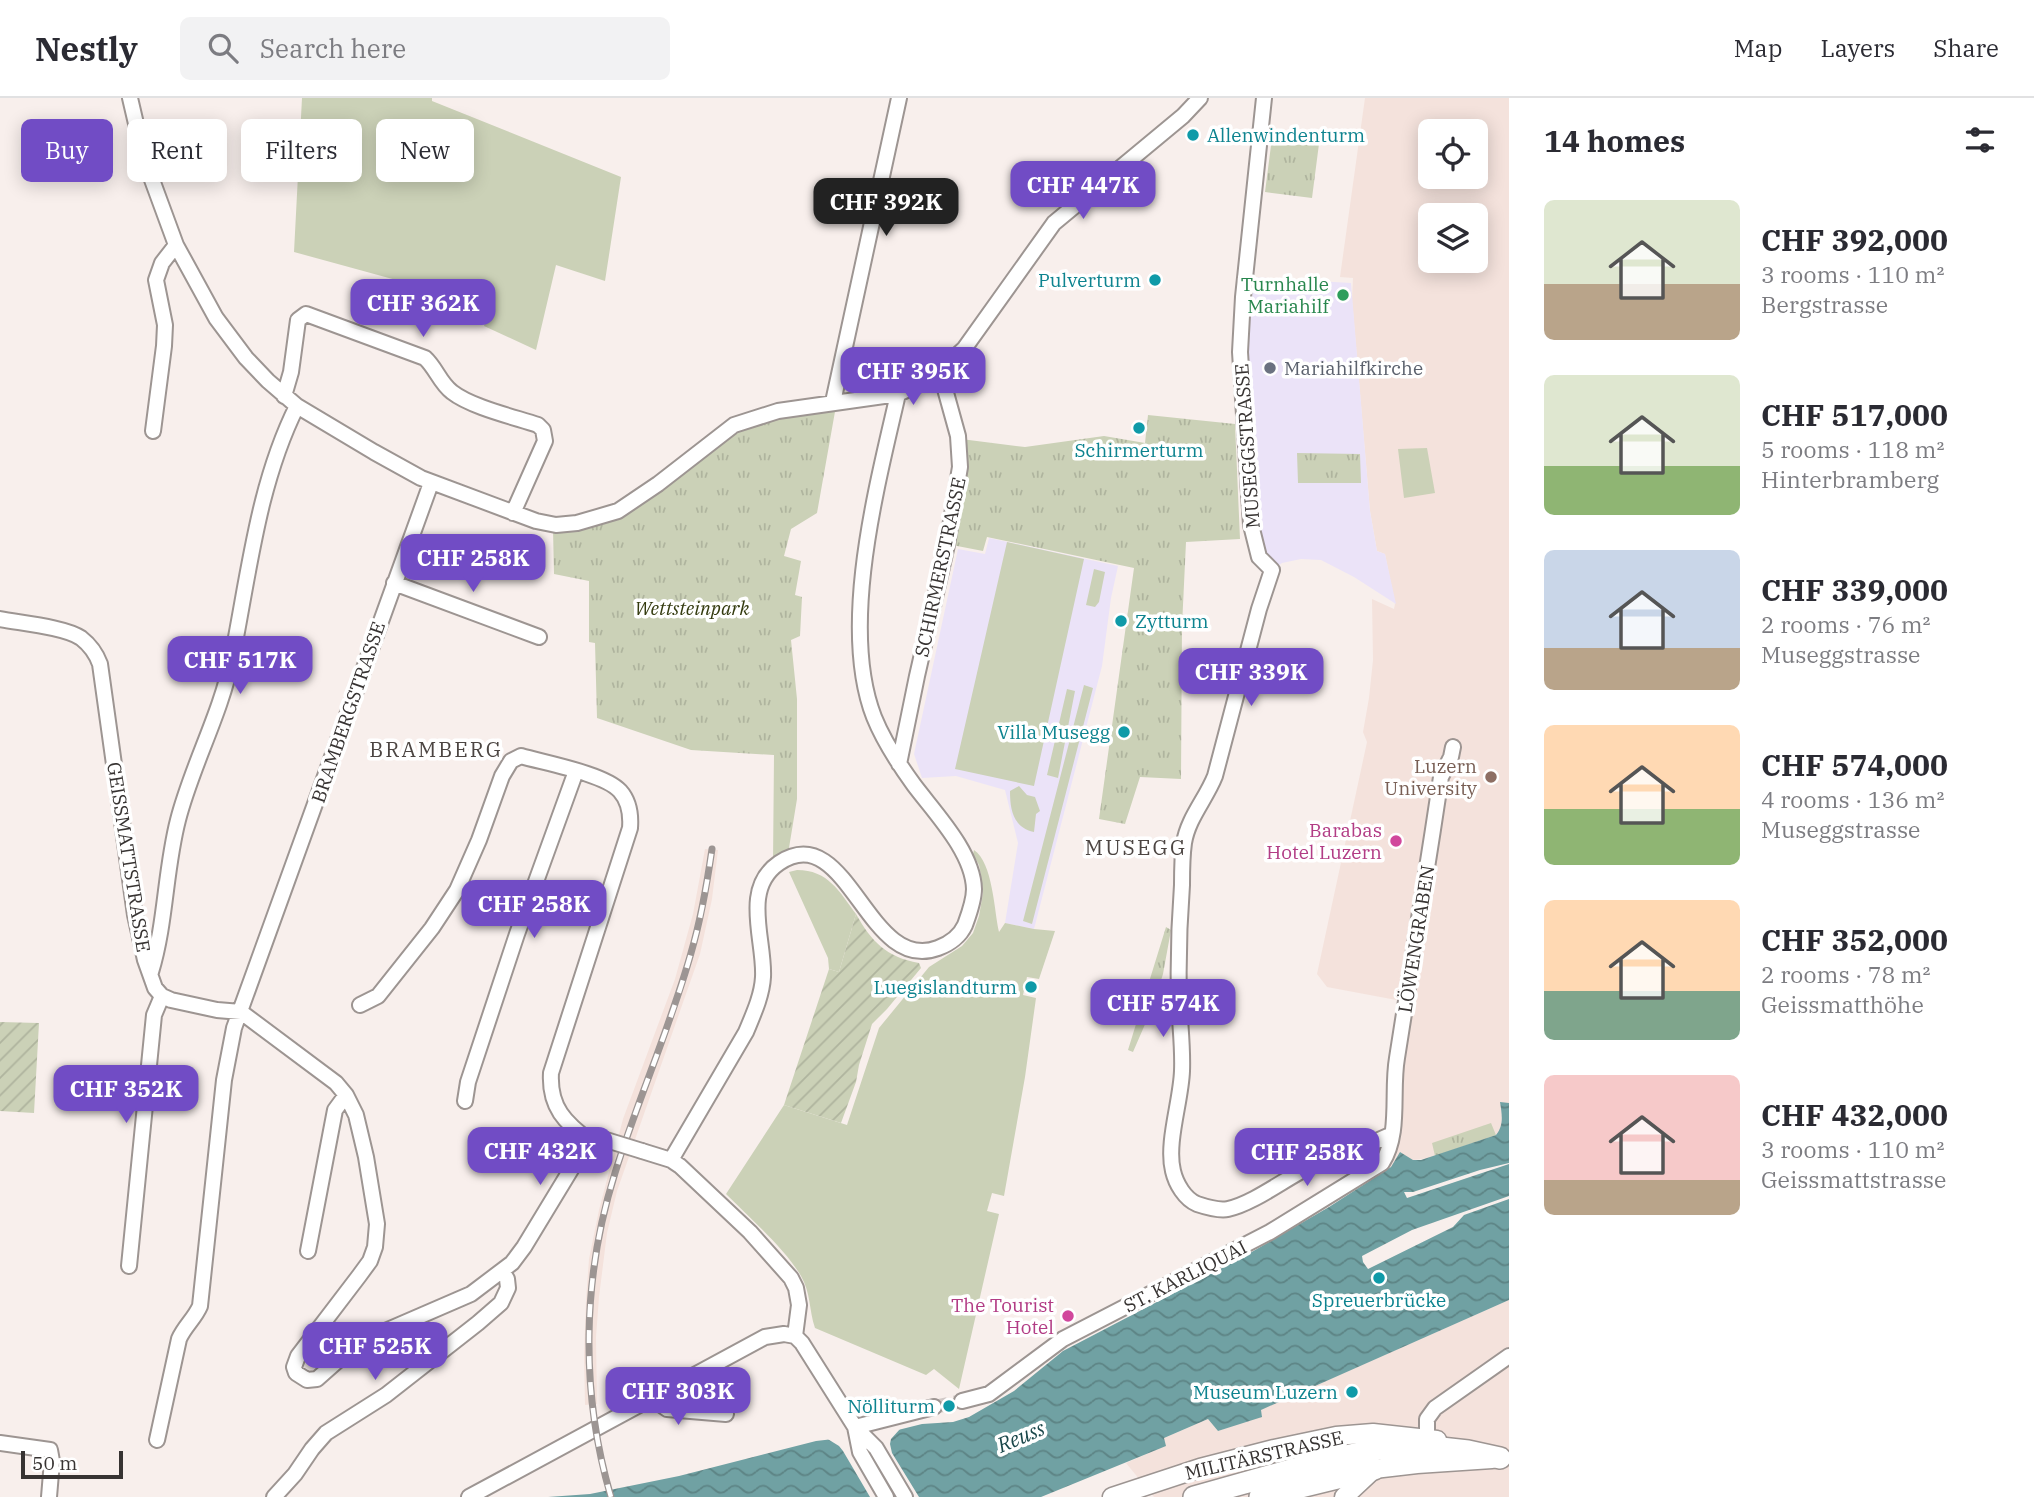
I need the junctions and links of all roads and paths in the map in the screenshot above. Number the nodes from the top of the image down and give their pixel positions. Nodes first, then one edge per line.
1 (130, 98) edge
2 (899, 98) edge
3 (1200, 98) edge
4 (1264, 98) edge
5 (176, 245) junction
6 (940, 371) junction
7 (898, 394) junction
8 (284, 396) junction
9 (833, 402) junction
10 (297, 406) junction
11 (153, 431) dead end
12 (431, 483) junction
13 (513, 513) junction
14 (394, 583) junction
15 (0, 619) edge
16 (539, 637) dead end
17 (1453, 747) dead end
18 (899, 764) junction
19 (576, 771) junction
20 (151, 972) junction
21 (162, 996) junction
22 (360, 1005) dead end
23 (241, 1012) junction
24 (346, 1095) junction
25 (465, 1101) dead end
26 (1392, 1134) junction
27 (597, 1140) junction
28 (671, 1160) junction
29 (308, 1251) dead end
30 (129, 1266) dead end
31 (502, 1271) junction
32 (794, 1336) junction
33 (1509, 1356) edge
34 (655, 1397) junction
35 (962, 1401) tunnel mouth
36 (934, 1407) tunnel mouth
37 (726, 1414) dead end
38 (858, 1431) junction
39 (157, 1440) dead end
40 (0, 1443) edge
41 (1425, 1443) junction
42 (1504, 1459) edge
43 (1374, 1469) junction
44 (49, 1497) edge
45 (274, 1497) edge
46 (470, 1497) edge
47 (886, 1497) edge
48 (905, 1497) edge
49 (1112, 1497) edge
50 (1194, 1497) edge
51 (1260, 1497) edge
52 (1344, 1497) edge

1 - 5 street
2 - 9 street
3 - 6 street
4 - 26 street, MUSEGGSTRASSE
5 - 8 street
5 - 11 street
6 - 7 street
6 - 18 street, SCHIRMERSTRASSE
7 - 9 street
7 - 18 street
8 - 10 street
8 - 13 street
9 - 13 street
10 - 12 street
10 - 20 street
12 - 13 street
12 - 14 street, BRAMBERGSTRASSE
14 - 16 street
14 - 23 street, BRAMBERGSTRASSE
15 - 20 street, GEISSMATTSTRASSE
17 - 26 street, LÖWENGRABEN
18 - 28 street
19 - 22 street
19 - 25 street
19 - 27 street
20 - 21 street, GEISSMATTSTRASSE
21 - 23 street
21 - 30 street
23 - 24 street
23 - 39 street, BRAMBERGSTRASSE
24 - 29 street
24 - 31 street
26 - 35 street, ST. KARLIQUAI
27 - 28 street, bridge
27 - 31 street
28 - 32 street
31 - 45 street
32 - 34 street
32 - 38 street
33 - 41 street
34 - 37 street
34 - 46 street
36 - 38 street
38 - 47 street
38 - 48 street
40 - 44 street
41 - 42 highway
41 - 49 main road, MILITÄRSTRASSE
41 - 50 highway
42 - 43 main road
43 - 51 highway
43 - 52 main road

